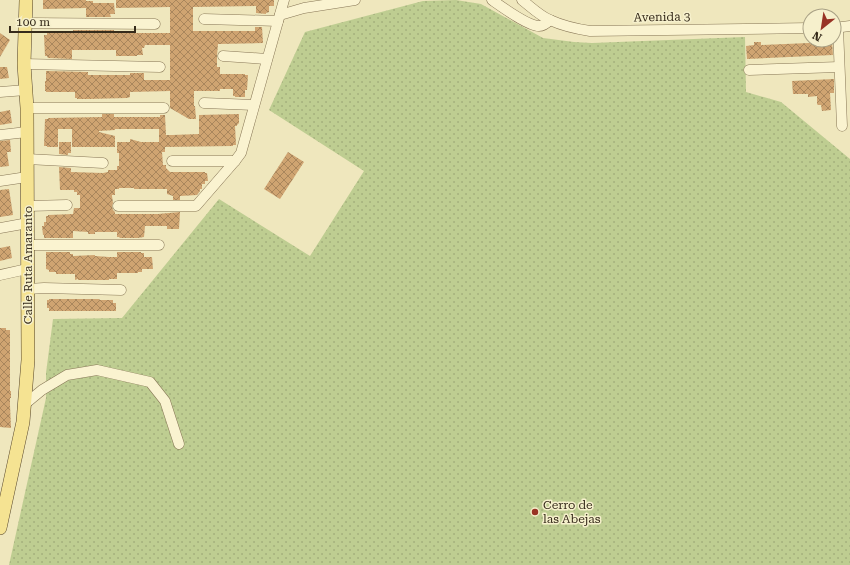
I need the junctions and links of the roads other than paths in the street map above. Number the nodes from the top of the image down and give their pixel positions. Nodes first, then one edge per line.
1 (26, 0) edge
2 (284, 0) edge
3 (355, 0) edge
4 (492, 0) edge
5 (522, 0) edge
6 (279, 18) junction
7 (204, 19) dead end
8 (550, 20) junction
9 (26, 23) junction
10 (155, 24) dead end
11 (802, 28) edge
12 (838, 48) edge
13 (223, 56) dead end
14 (267, 59) junction
15 (24, 64) junction
16 (160, 66) dead end
17 (839, 67) junction
18 (750, 70) dead end
19 (26, 90) junction
20 (0, 92) edge
21 (204, 103) dead end
22 (254, 105) junction
23 (27, 108) junction
24 (164, 108) dead end
25 (842, 126) dead end
26 (27, 132) junction
27 (0, 135) edge
28 (27, 159) junction
29 (172, 161) dead end
30 (235, 161) junction
31 (103, 163) dead end
32 (27, 177) junction
33 (0, 181) edge
34 (67, 205) dead end
35 (28, 206) junction
36 (118, 206) dead end
37 (28, 223) junction
38 (0, 228) edge
39 (159, 245) dead end
40 (28, 246) junction
41 (27, 269) junction
42 (0, 275) edge
43 (28, 289) junction
44 (121, 290) dead end
45 (25, 404) junction
46 (179, 444) dead end
47 (3, 500) edge
48 (0, 528) edge

1 - 9 main road, Calle Ruta Amaranto
2 - 6 street
3 - 6 street
4 - 8 street
5 - 8 street, Avenida 3
6 - 7 street
6 - 14 street
8 - 11 street, Avenida 3
9 - 10 street
9 - 15 main road, Calle Ruta Amaranto
12 - 17 street
13 - 14 street
14 - 22 street
15 - 16 street
15 - 19 main road, Calle Ruta Amaranto
17 - 18 street
17 - 25 street
19 - 20 street
19 - 23 main road, Calle Ruta Amaranto
21 - 22 street
22 - 30 street
23 - 24 street
23 - 26 main road, Calle Ruta Amaranto
26 - 27 street
26 - 28 main road, Calle Ruta Amaranto
28 - 31 street
28 - 32 main road, Calle Ruta Amaranto
29 - 30 street
30 - 36 street
32 - 33 street
32 - 35 main road, Calle Ruta Amaranto
34 - 35 street
35 - 37 main road, Calle Ruta Amaranto
37 - 38 street
37 - 40 main road, Calle Ruta Amaranto
39 - 40 street
40 - 41 main road, Calle Ruta Amaranto
41 - 42 street
41 - 43 main road, Calle Ruta Amaranto
43 - 44 street
43 - 45 main road, Calle Ruta Amaranto
45 - 46 street
45 - 47 main road, Calle Ruta Amaranto
47 - 48 main road, Calle Ruta Amaranto

